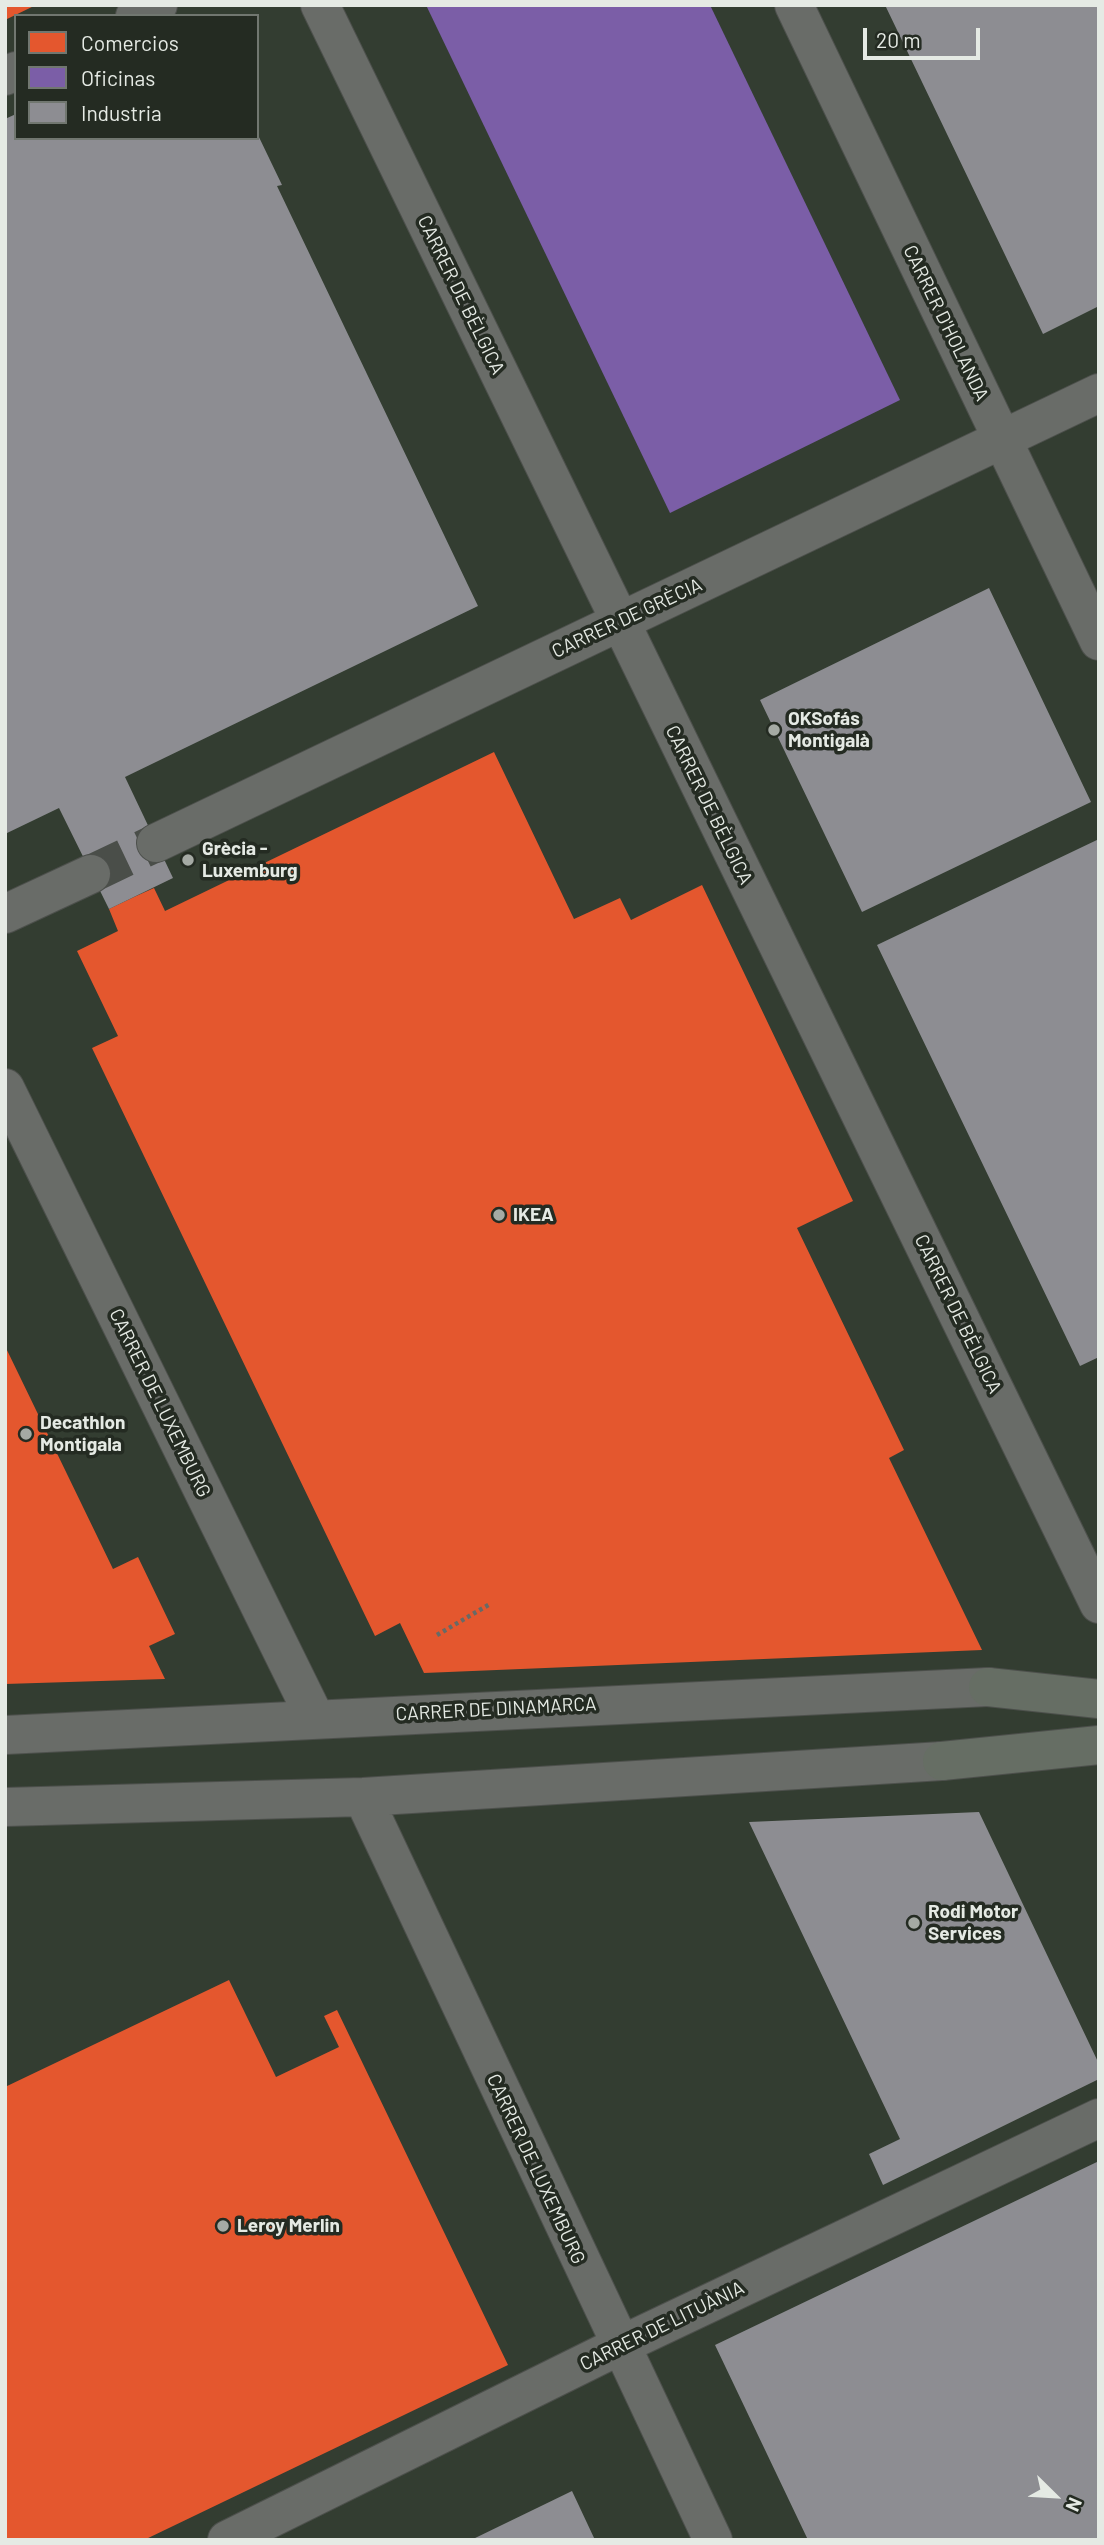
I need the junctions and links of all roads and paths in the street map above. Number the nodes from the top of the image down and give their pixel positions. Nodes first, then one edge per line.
1 (158, 5) edge
2 (320, 5) edge
3 (794, 5) edge
4 (139, 14) edge
5 (1099, 393) edge
6 (1002, 439) junction
7 (620, 622) junction
8 (1099, 641) edge
9 (156, 843) tunnel mouth
10 (91, 874) tunnel mouth
11 (5, 914) edge
12 (5, 1088) edge
13 (1094, 1594) edge
14 (490, 1604) dead end
15 (437, 1635) dead end
16 (1099, 1683) edge
17 (988, 1687) junction
18 (1099, 1699) edge
19 (315, 1718) junction
20 (5, 1735) edge
21 (1099, 1745) edge
22 (942, 1761) junction
23 (1099, 1768) edge
24 (363, 1797) junction
25 (5, 1807) edge
26 (1099, 2118) edge
27 (619, 2346) junction
28 (227, 2540) edge
29 (713, 2540) edge

1 - 4 street
2 - 7 street, CARRER DE BÈLGICA
3 - 6 street, CARRER D'HOLANDA
5 - 6 street, CARRER DE GRÈCIA
6 - 7 street, CARRER DE GRÈCIA
6 - 8 street, CARRER D'HOLANDA
7 - 9 street, CARRER DE GRÈCIA
7 - 13 street, CARRER DE BÈLGICA
10 - 11 street
12 - 19 street, CARRER DE LUXEMBURG
14 - 15 path
16 - 17 highway
17 - 18 highway
17 - 19 street, CARRER DE DINAMARCA
19 - 20 street, CARRER DE DINAMARCA
21 - 22 highway
22 - 23 highway
22 - 24 street
24 - 25 street
24 - 27 street, CARRER DE LUXEMBURG
26 - 27 street, CARRER DE LITUÀNIA
27 - 28 street, CARRER DE LITUÀNIA
27 - 29 street, CARRER DE LUXEMBURG

